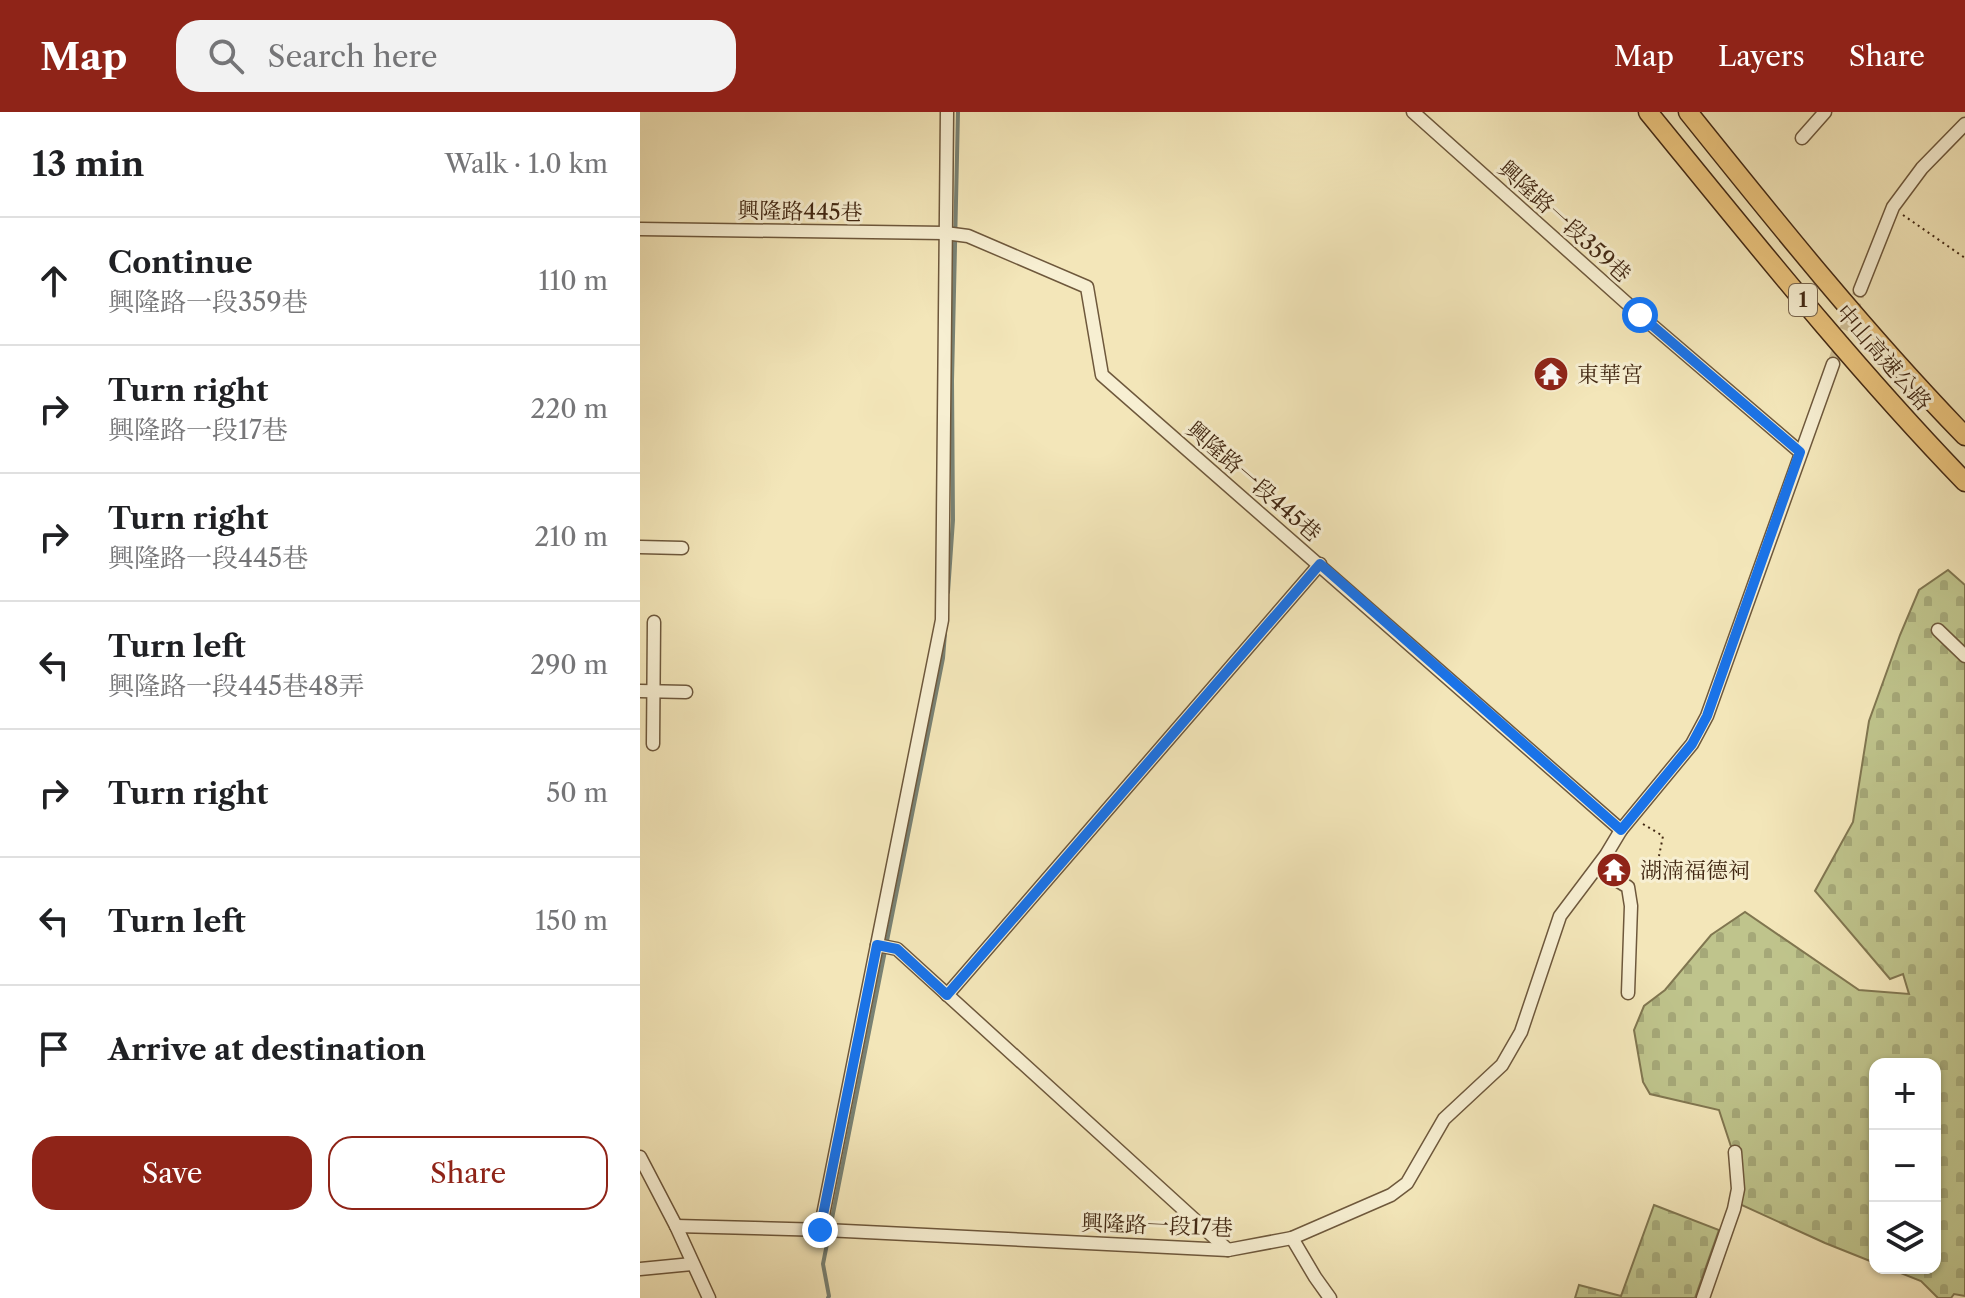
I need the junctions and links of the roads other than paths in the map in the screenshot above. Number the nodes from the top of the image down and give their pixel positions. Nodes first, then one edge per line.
1 (947, 112) edge
2 (1413, 112) edge
3 (1648, 112) edge
4 (1688, 112) edge
5 (1825, 112) edge
6 (1965, 124) edge
7 (1802, 138) dead end
8 (640, 229) edge
9 (952, 234) junction
10 (1860, 290) tunnel mouth
11 (1833, 364) tunnel mouth
12 (1965, 436) edge
13 (1800, 452) junction
14 (1965, 482) edge
15 (640, 547) edge
16 (682, 548) dead end
17 (1320, 564) junction
18 (654, 622) dead end
19 (1938, 630) dead end
20 (1965, 656) edge
21 (640, 691) edge
22 (654, 691) junction
23 (686, 692) dead end
24 (653, 744) dead end
25 (1621, 830) junction
26 (1597, 868) junction
27 (883, 946) junction
28 (1628, 993) dead end
29 (947, 995) junction
30 (1735, 1152) dead end
31 (640, 1157) edge
32 (676, 1226) junction
33 (827, 1230) junction
34 (1292, 1238) junction
35 (1228, 1250) junction
36 (692, 1264) junction
37 (640, 1269) edge
38 (709, 1298) edge
39 (1330, 1298) edge
40 (1703, 1298) edge

1 - 9 street
2 - 13 street, 興隆路一段359巷
3 - 14 highway, 中山高速公路 / 1
4 - 12 highway, 中山高速公路 / 1
5 - 7 street
6 - 10 street
8 - 9 street, 興隆路445巷
9 - 17 street, 興隆路一段445巷
9 - 27 street
11 - 13 street, 興隆路一段17巷
13 - 25 street, 興隆路一段17巷
15 - 16 street
17 - 25 street, 興隆路一段445巷
17 - 29 street
18 - 22 street
19 - 20 street
21 - 22 street
22 - 23 street
22 - 24 street
25 - 26 street, 興隆路一段17巷
26 - 28 street
26 - 34 street, 興隆路一段17巷
27 - 29 street
27 - 33 street
29 - 35 street
30 - 40 street
31 - 32 street
32 - 33 street, 興隆路一段17巷
32 - 36 street
33 - 35 street, 興隆路一段17巷
34 - 35 street, 興隆路一段17巷
34 - 39 street
36 - 37 street
36 - 38 street

